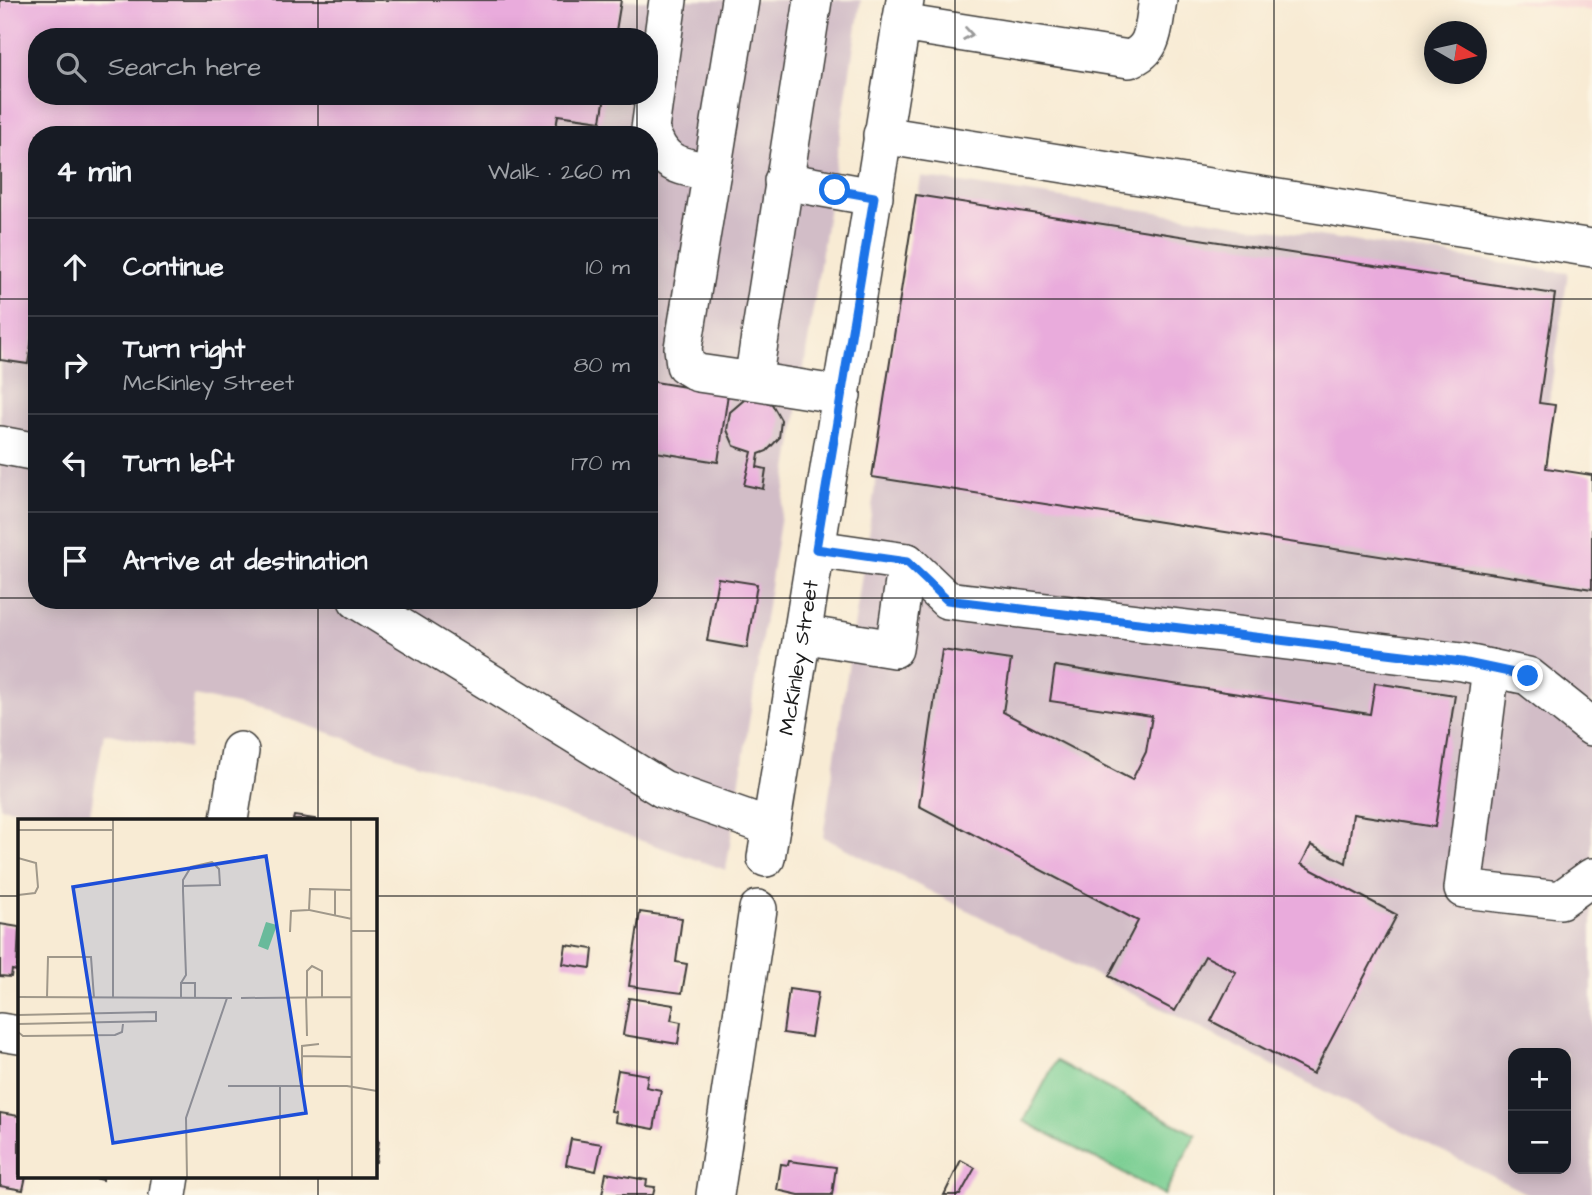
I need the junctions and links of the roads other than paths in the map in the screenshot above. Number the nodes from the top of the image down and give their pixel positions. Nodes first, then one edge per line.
1 (668, 0) edge
2 (740, 0) edge
3 (813, 0) edge
4 (1158, 0) edge
5 (903, 11) edge
6 (658, 72) edge
7 (653, 105) edge
8 (651, 126) edge
9 (882, 135) junction
10 (658, 149) edge
11 (712, 172) junction
12 (783, 181) junction
13 (874, 197) junction
14 (1592, 248) edge
15 (753, 380) junction
16 (842, 395) junction
17 (0, 445) edge
18 (28, 450) edge
19 (816, 549) junction
20 (907, 562) junction
21 (372, 609) edge
22 (802, 634) junction
23 (1491, 668) junction
24 (1592, 727) edge
25 (240, 751) dead end
26 (229, 819) edge
27 (1592, 877) edge
28 (758, 909) dead end
29 (0, 1032) edge
30 (18, 1035) edge
31 (715, 1195) edge

1 - 6 street
2 - 11 street
3 - 12 street
5 -> 4 street
5 - 9 street, McKinley Street
7 - 8 street
9 - 13 street, McKinley Street
9 - 14 street
10 - 11 street
11 - 15 street
12 - 13 street
12 - 15 street
13 - 16 street, McKinley Street
15 - 16 street
16 - 19 street, McKinley Street
17 - 18 street
19 - 20 street
19 - 22 street, McKinley Street
20 - 22 street
20 - 23 street
21 - 22 street, McKinley Street
23 - 24 street
23 - 27 street
25 - 26 street
28 - 31 street
29 - 30 street

